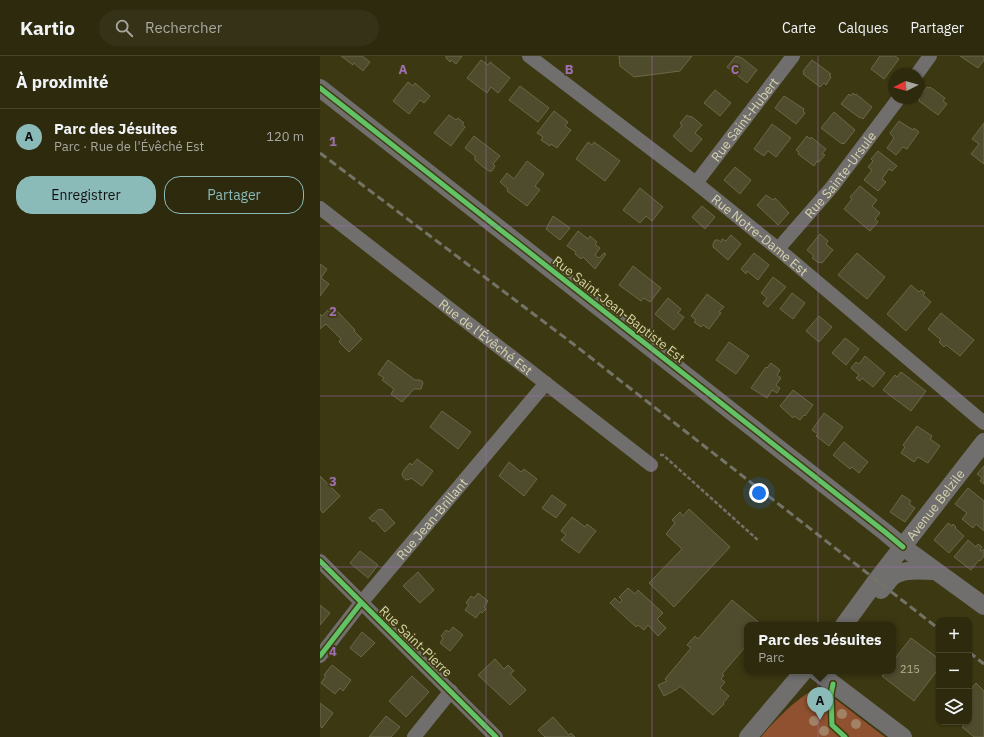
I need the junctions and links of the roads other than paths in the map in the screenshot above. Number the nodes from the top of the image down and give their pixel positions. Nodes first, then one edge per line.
1 (529, 56) edge
2 (793, 56) edge
3 (930, 56) edge
4 (921, 68) edge
5 (320, 88) edge
6 (894, 104) edge
7 (696, 183) junction
8 (320, 208) edge
9 (778, 249) junction
10 (546, 383) junction
11 (984, 423) edge
12 (984, 442) edge
13 (651, 465) dead end
14 (903, 547) junction
15 (320, 561) edge
16 (935, 571) junction
17 (361, 603) junction
18 (984, 606) edge
19 (856, 608) junction
20 (846, 622) edge
21 (320, 656) edge
22 (801, 674) edge
23 (824, 674) edge
24 (837, 679) edge
25 (451, 691) junction
26 (414, 737) edge
27 (496, 737) edge
28 (748, 737) edge
29 (903, 737) edge

1 - 7 street, Rue Notre-Dame Est
2 - 7 street, Rue Saint-Hubert
3 - 4 street
5 - 14 street, Rue Saint-Jean-Baptiste Est
6 - 9 street, Rue Sainte-Ursule
7 - 9 street, Rue Notre-Dame Est
8 - 10 street, Rue de l'Évêché Est
9 - 11 street, Rue Notre-Dame Est
10 - 13 street, Rue de l'Évêché Est
10 - 17 street, Rue Jean-Brillant
12 - 14 street, Avenue Belzile
14 - 16 street, Rue Saint-Jean-Baptiste Est
14 - 19 street, Avenue Belzile
15 - 17 street, Rue Saint-Pierre
16 - 18 street, Rue Saint-Jean-Baptiste Est
16 - 19 street
17 - 21 street, Rue Jean-Brillant
17 - 25 street, Rue Saint-Pierre
19 - 20 street, Avenue Belzile
22 - 28 street
23 - 24 street
24 - 29 street
25 - 26 street
25 - 27 street, Rue Saint-Pierre

